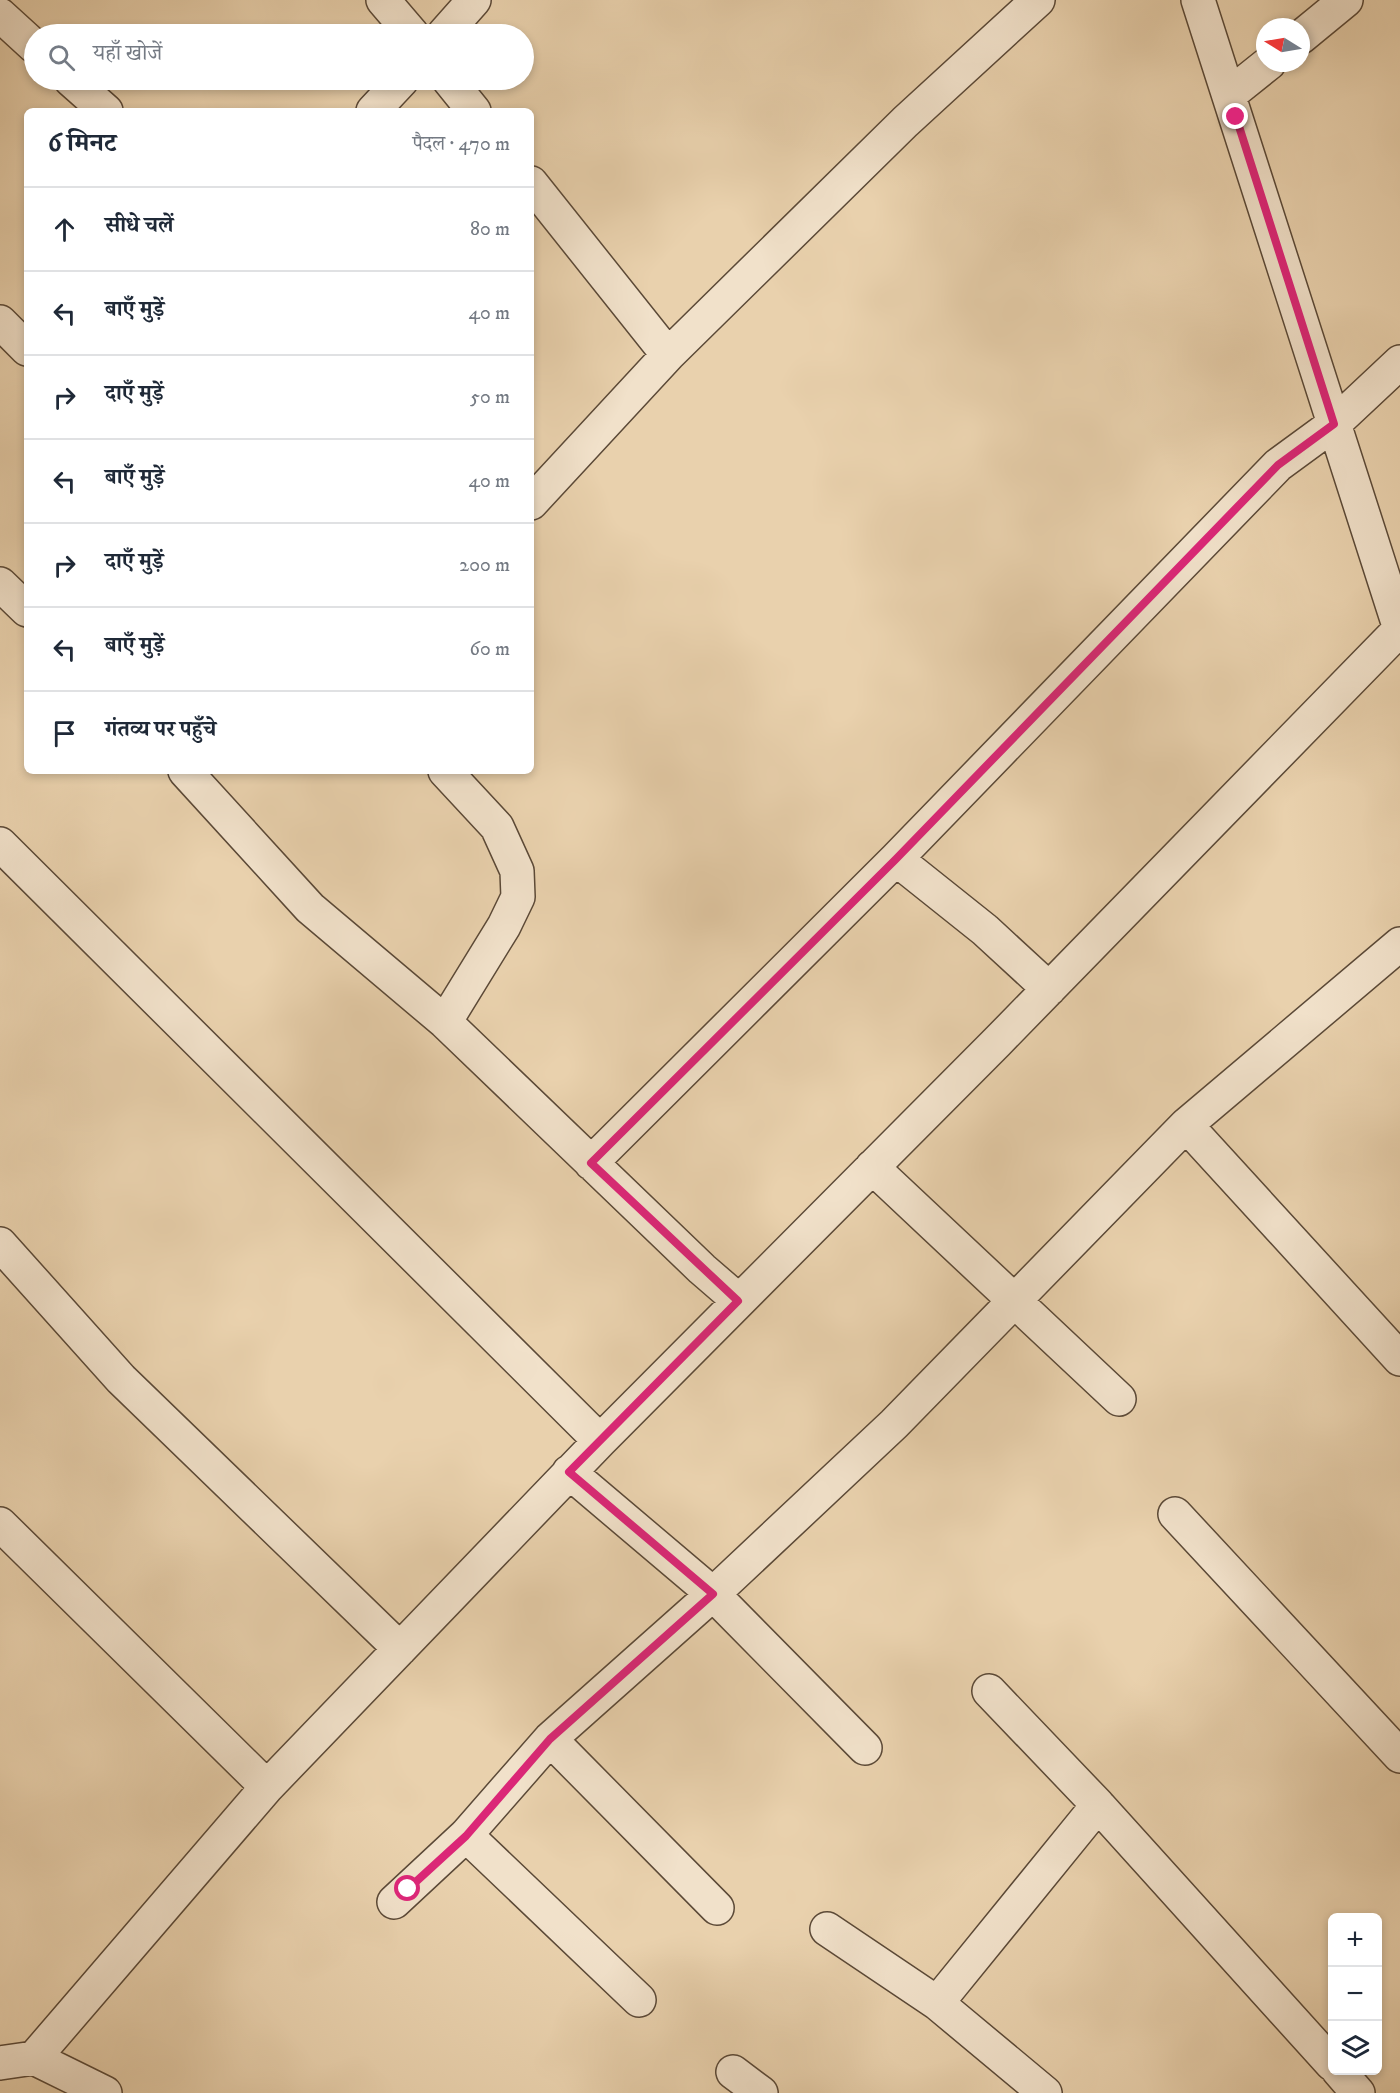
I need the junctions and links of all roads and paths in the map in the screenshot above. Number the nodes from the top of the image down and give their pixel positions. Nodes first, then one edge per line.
1 (383, 0) edge
2 (474, 0) edge
3 (1038, 0) edge
4 (1198, 0) edge
5 (1346, 0) edge
6 (0, 15) edge
7 (403, 24) edge
8 (453, 24) edge
9 (1310, 30) edge
10 (24, 37) edge
11 (1258, 72) edge
12 (82, 90) edge
13 (393, 90) edge
14 (457, 90) edge
15 (1229, 95) junction
16 (103, 108) edge
17 (376, 108) edge
18 (472, 108) edge
19 (534, 187) edge
20 (0, 322) edge
21 (24, 346) edge
22 (668, 355) junction
23 (1400, 362) edge
24 (1334, 424) junction
25 (534, 500) edge
26 (0, 584) edge
27 (24, 607) edge
28 (1397, 612) edge
29 (188, 774) edge
30 (448, 774) edge
31 (0, 844) edge
32 (896, 859) junction
33 (1400, 944) edge
34 (1049, 989) junction
35 (446, 1022) junction
36 (1186, 1125) junction
37 (591, 1163) junction
38 (872, 1167) junction
39 (0, 1244) edge
40 (1014, 1300) junction
41 (738, 1301) junction
42 (1394, 1340) edge
43 (1119, 1398) dead end
44 (600, 1441) junction
45 (569, 1472) junction
46 (1175, 1514) dead end
47 (0, 1524) edge
48 (713, 1594) junction
49 (399, 1649) junction
50 (988, 1691) dead end
51 (550, 1739) junction
52 (865, 1748) dead end
53 (1400, 1756) edge
54 (267, 1787) junction
55 (1098, 1805) junction
56 (466, 1836) junction
57 (394, 1902) dead end
58 (717, 1908) dead end
59 (827, 1929) dead end
60 (639, 2000) dead end
61 (937, 2003) junction
62 (34, 2058) junction
63 (1328, 2060) edge
64 (0, 2063) edge
65 (733, 2072) dead end
66 (1342, 2075) edge
67 (105, 2093) edge
68 (760, 2093) edge
69 (1045, 2093) edge
70 (1358, 2093) edge

1 - 7 street
2 - 8 street
3 - 22 street
4 - 15 street
5 - 9 street
6 - 10 street
11 - 15 street
12 - 16 street
13 - 17 street
14 - 18 street
15 - 24 street
19 - 22 street
20 - 21 street
22 - 25 street
23 - 24 street
24 - 28 street
24 - 32 street
26 - 27 street
28 - 34 street
29 - 35 street
30 - 35 street
31 - 44 street
32 - 34 street
32 - 37 street
33 - 36 street
34 - 38 street
35 - 37 street
36 - 40 street
36 - 42 street
37 - 41 street
38 - 40 street
38 - 41 street
39 - 49 street
40 - 43 street
40 - 48 street
41 - 44 street
44 - 45 street
45 - 48 street
45 - 49 street
46 - 53 street
47 - 54 street
48 - 51 street
48 - 52 street
49 - 54 street
50 - 55 street
51 - 56 street
51 - 58 street
54 - 62 street
55 - 61 street
55 - 63 street
56 - 57 street
56 - 60 street
59 - 61 street
61 - 69 street
62 - 64 street
62 - 67 street
65 - 68 street
66 - 70 street

